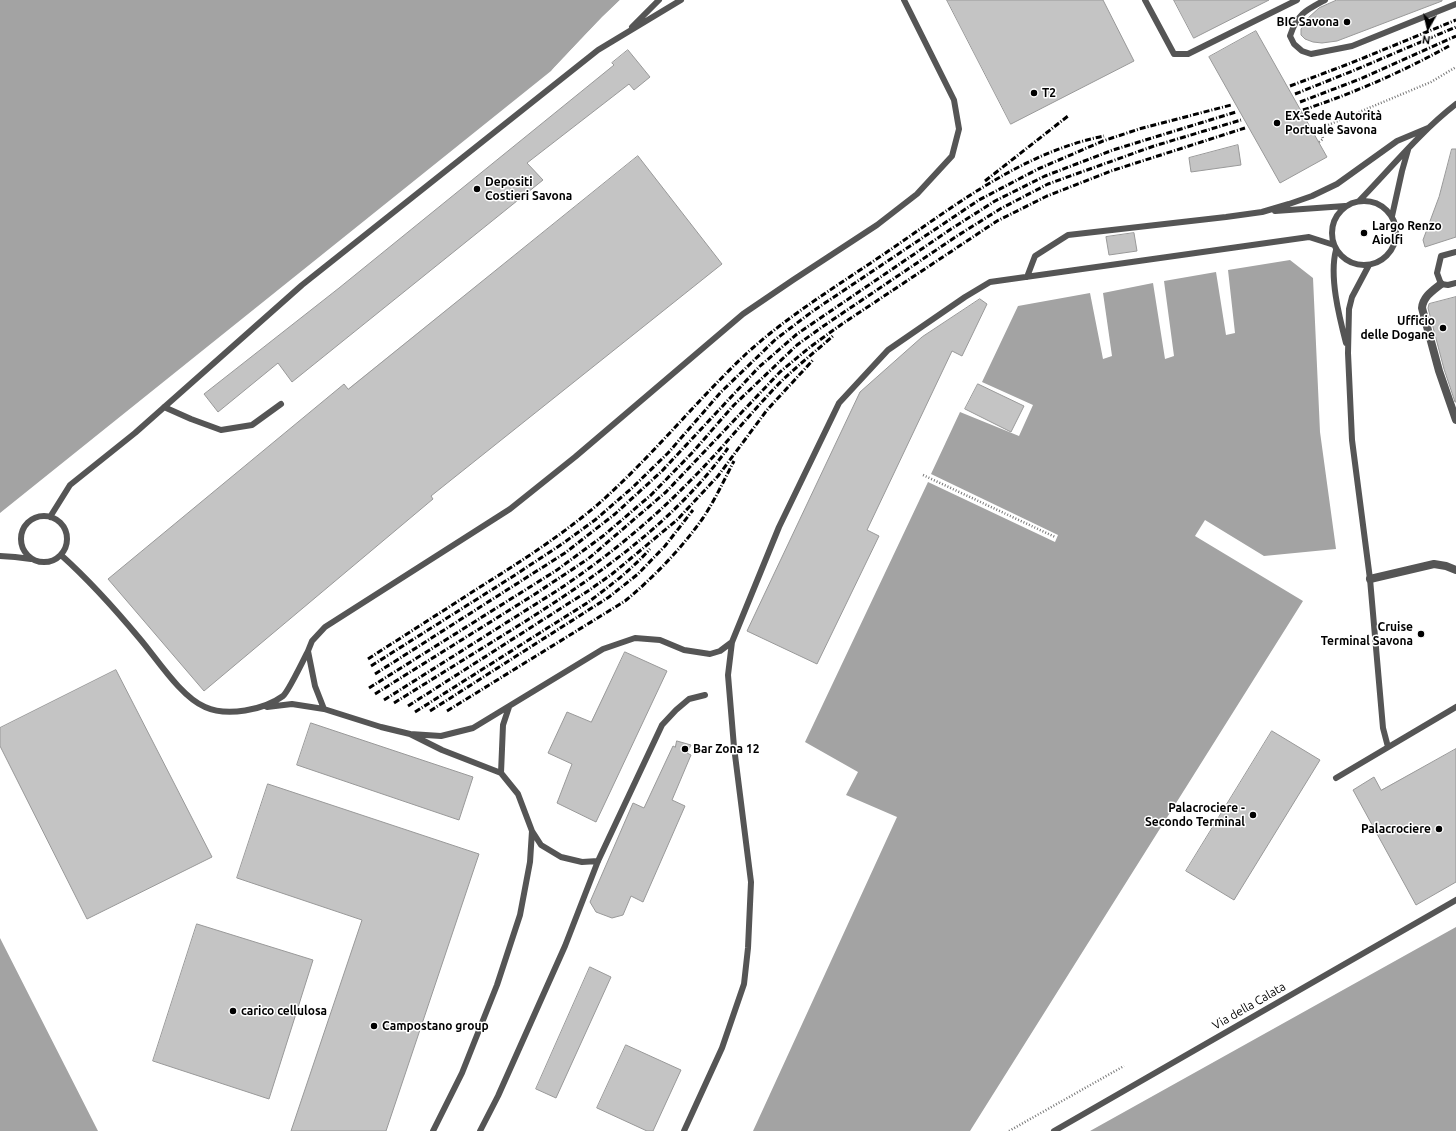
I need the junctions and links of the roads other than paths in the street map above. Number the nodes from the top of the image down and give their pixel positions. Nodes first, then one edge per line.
1 (659, 0) edge
2 (681, 0) edge
3 (904, 0) edge
4 (1145, 0) edge
5 (1297, 0) edge
6 (1325, 0) edge
7 (1456, 4) edge
8 (624, 34) junction
9 (1456, 104) edge
10 (1428, 128) junction
11 (1409, 148) junction
12 (1359, 201) junction
13 (1347, 206) junction
14 (1262, 212) junction
15 (1392, 216) junction
16 (1335, 247) junction
17 (1456, 252) edge
18 (1369, 265) junction
19 (1027, 277) junction
20 (1456, 283) edge
21 (1441, 284) junction
22 (1348, 353) junction
23 (281, 404) dead end
24 (164, 407) junction
25 (1456, 420) edge
26 (50, 517) junction
27 (61, 555) junction
28 (0, 556) edge
29 (33, 560) junction
30 (1456, 570) edge
31 (1370, 579) junction
32 (732, 642) junction
33 (308, 651) junction
34 (705, 695) dead end
35 (509, 707) junction
36 (1456, 707) edge
37 (259, 708) junction
38 (324, 709) junction
39 (410, 734) junction
40 (1388, 747) junction
41 (501, 773) junction
42 (1336, 778) dead end
43 (532, 831) junction
44 (598, 861) junction
45 (1456, 900) edge
46 (433, 1131) edge
47 (480, 1131) edge
48 (684, 1131) edge
49 (1054, 1131) edge

1 - 8 lane
2 - 8 lane
3 - 33 lane
4 - 5 lane
6 - 7 lane
8 - 24 lane
9 - 10 lane
10 - 11 lane
10 - 14 lane
11 - 12 lane
11 - 15 lane
12 - 13 lane
12 - 15 lane
13 - 14 lane
13 - 16 lane
14 - 19 lane
15 - 18 lane
16 - 18 lane
16 - 19 lane
16 - 22 lane
17 - 21 lane
18 - 22 lane
19 - 32 lane
20 - 21 lane
21 - 25 street
22 - 31 lane
23 - 24 lane
24 - 26 lane
26 - 27 lane
26 - 29 lane
27 - 29 lane
27 - 37 lane
28 - 29 lane
30 - 31 street
31 - 40 lane
32 - 35 lane
32 - 48 lane
33 - 37 lane
33 - 38 lane
34 - 44 lane
35 - 39 lane
35 - 41 lane
36 - 40 lane
37 - 38 lane
38 - 39 lane
39 - 41 lane
40 - 42 lane
41 - 43 lane
43 - 44 lane
43 - 46 lane
44 - 47 lane
45 - 49 lane, Via della Calata

